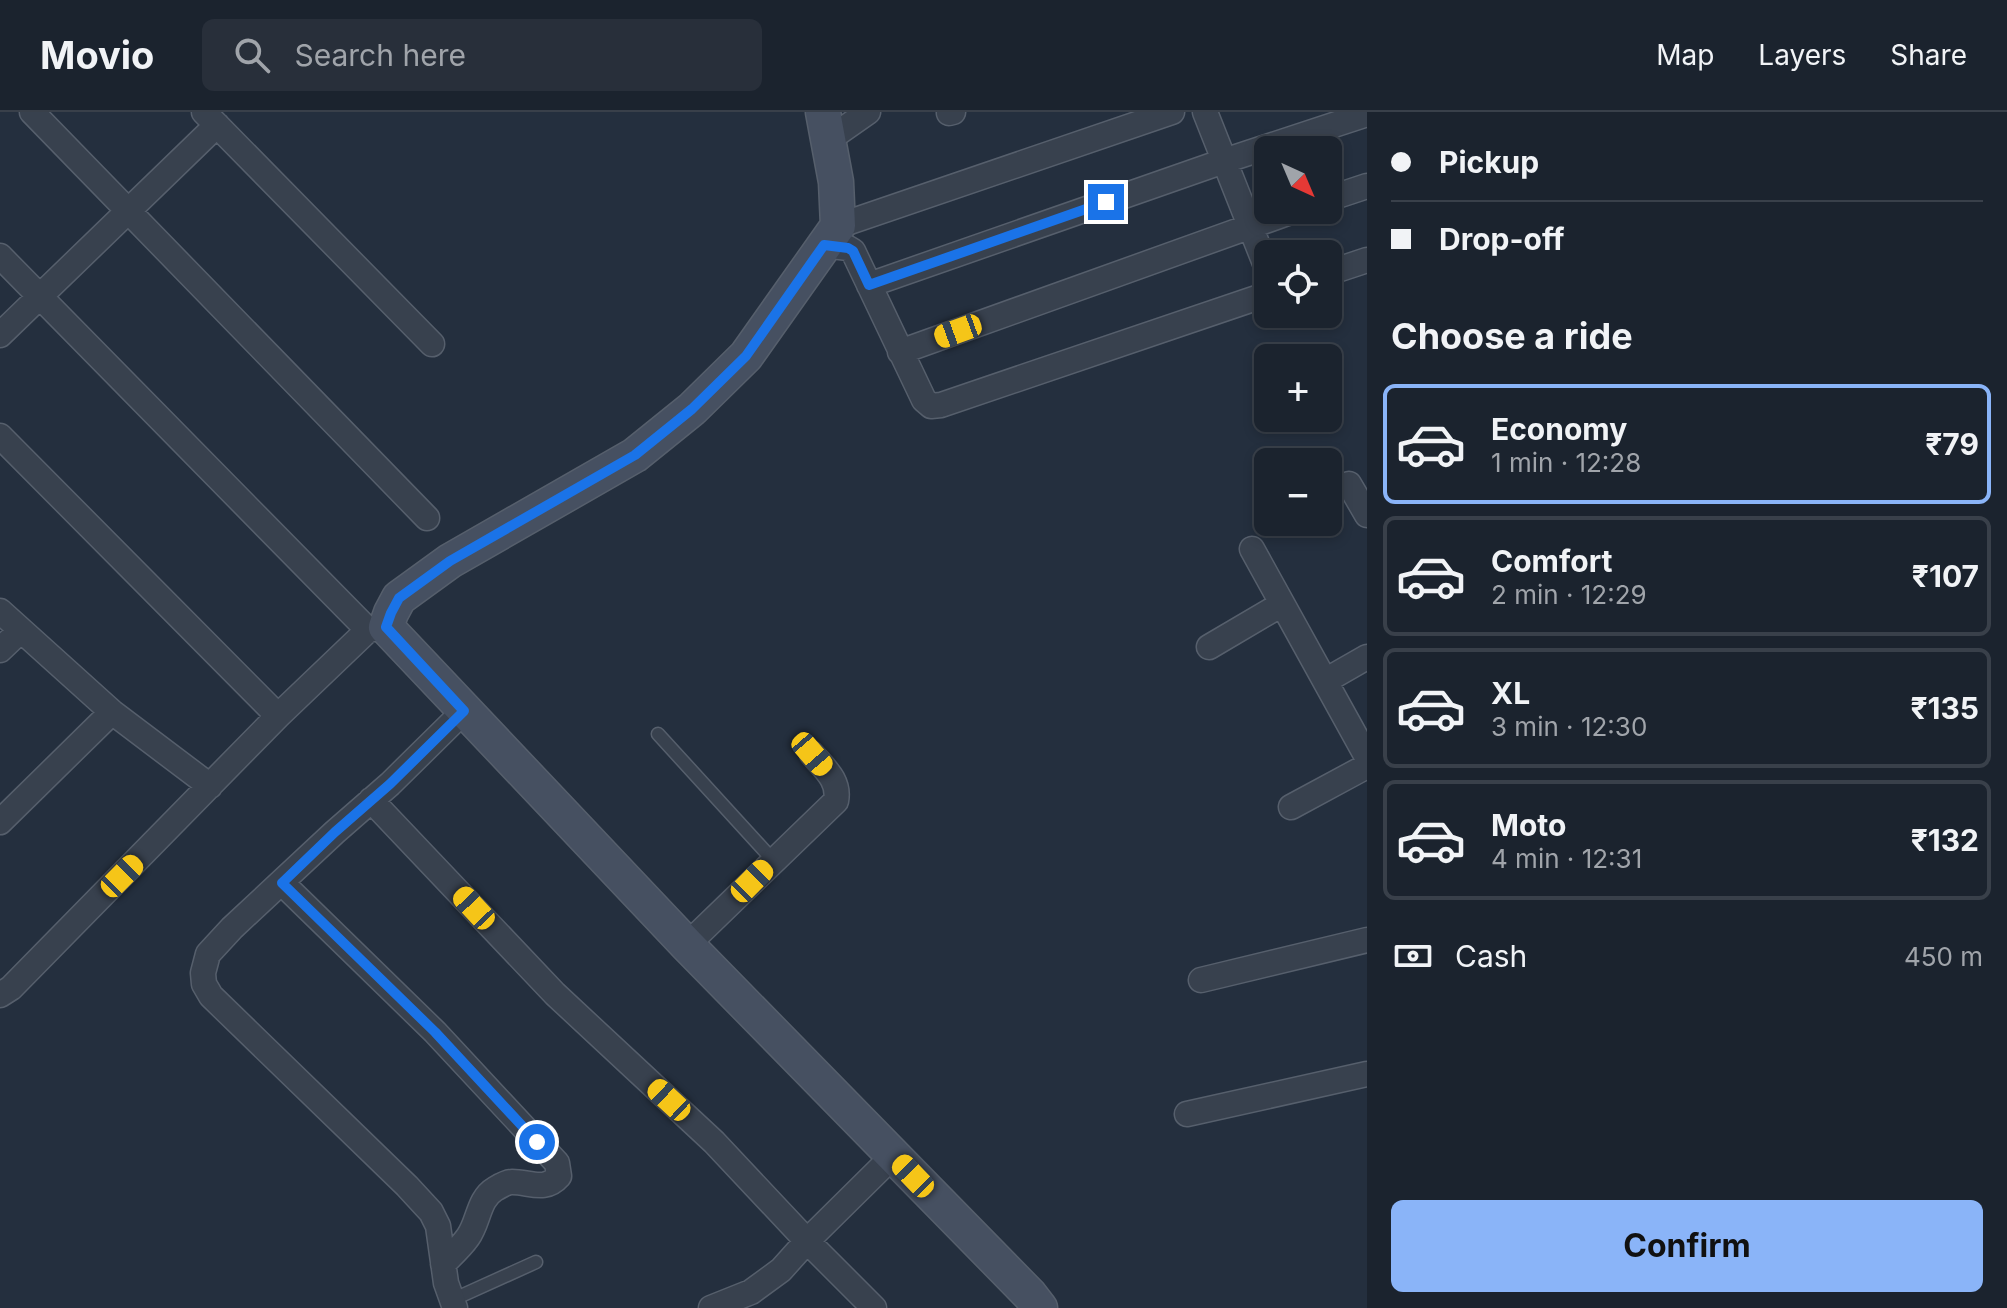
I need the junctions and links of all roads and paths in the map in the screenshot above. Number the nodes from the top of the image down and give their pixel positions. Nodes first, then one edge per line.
1 (32, 112) edge
2 (868, 112) edge
3 (1172, 112) edge
4 (1205, 112) edge
5 (1367, 114) edge
6 (210, 119) edge
7 (826, 126) edge
8 (1224, 161) junction
9 (1367, 186) edge
10 (1342, 194) edge
11 (128, 211) junction
12 (1256, 224) edge
13 (1250, 226) junction
14 (831, 236) junction
15 (1256, 240) edge
16 (0, 256) edge
17 (1367, 260) edge
18 (1342, 268) edge
19 (869, 285) junction
20 (40, 297) junction
21 (1254, 299) edge
22 (0, 335) edge
23 (432, 344) dead end
24 (900, 352) junction
25 (0, 436) edge
26 (1349, 484) dead end
27 (1367, 515) edge
28 (427, 518) dead end
29 (1252, 549) dead end
30 (1282, 604) junction
31 (0, 611) edge
32 (377, 628) junction
33 (20, 631) junction
34 (1209, 647) dead end
35 (0, 650) edge
36 (1367, 657) edge
37 (1325, 681) junction
38 (464, 711) junction
39 (112, 712) junction
40 (278, 716) junction
41 (658, 734) dead end
42 (812, 754) dead end
43 (1367, 757) edge
44 (1367, 766) edge
45 (210, 786) junction
46 (371, 800) junction
47 (1291, 807) dead end
48 (0, 822) edge
49 (773, 860) junction
50 (282, 883) junction
51 (1367, 940) edge
52 (687, 945) junction
53 (1201, 980) dead end
54 (0, 995) edge
55 (1367, 1074) edge
56 (1187, 1114) dead end
57 (893, 1156) junction
58 (807, 1241) junction
59 (536, 1262) dead end
60 (443, 1264) junction
61 (454, 1304) edge
62 (711, 1308) edge
63 (874, 1308) edge
64 (1040, 1308) edge

1 - 11 street
2 - 7 street
3 - 14 street
4 - 8 street
5 - 8 street
6 - 11 street
6 - 23 street
7 - 14 street
8 - 13 street
8 - 19 street
9 - 10 street
11 - 20 street
11 - 28 street
12 - 13 street
13 - 15 street
13 - 24 street
14 - 19 street
14 - 32 street
16 - 20 street
17 - 18 street
19 - 24 street
20 - 22 street
20 - 32 street
21 - 24 street
25 - 40 street
26 - 27 street
29 - 30 street
30 - 34 street
30 - 37 street
31 - 33 street
32 - 38 street
32 - 40 street
33 - 35 street
33 - 39 street
36 - 37 street
37 - 43 street
38 - 46 street
38 - 52 street
39 - 45 street
39 - 48 street
40 - 45 street
41 - 49 lane
42 - 49 street
44 - 47 street
45 - 54 street
46 - 50 street
46 - 58 street
49 - 52 street
50 - 60 street
50 - 60 street
51 - 53 street
52 - 57 street
55 - 56 street
57 - 58 street
57 - 64 street
58 - 62 street
58 - 63 street
59 - 61 lane
60 - 61 street

